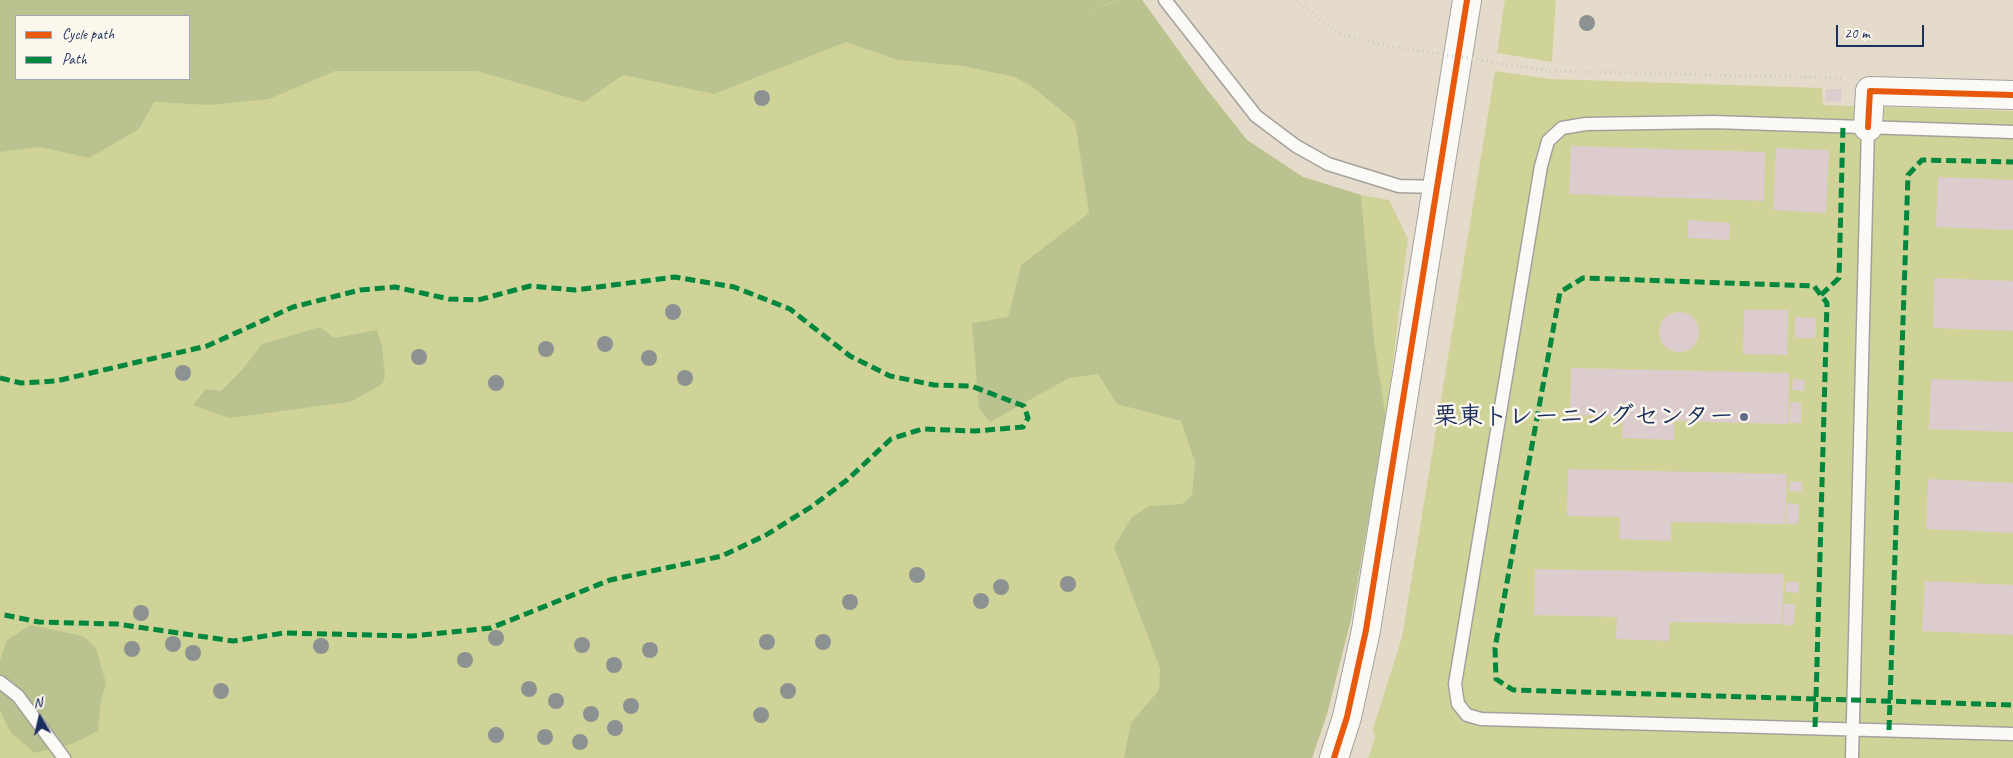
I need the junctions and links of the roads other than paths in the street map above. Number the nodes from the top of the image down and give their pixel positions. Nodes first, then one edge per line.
1 (1165, 0) edge
2 (1468, 0) edge
3 (2013, 95) edge
4 (1856, 126) junction
5 (2013, 132) edge
6 (1438, 186) junction
7 (0, 682) edge
8 (1853, 728) junction
9 (2013, 734) edge
10 (64, 758) edge
11 (1334, 758) edge
12 (1852, 758) edge

1 - 6 lane
2 - 6 street
3 - 4 street
4 - 5 lane
4 - 8 lane
4 - 8 lane
6 - 11 street
7 - 10 lane
8 - 9 lane
8 - 12 lane

